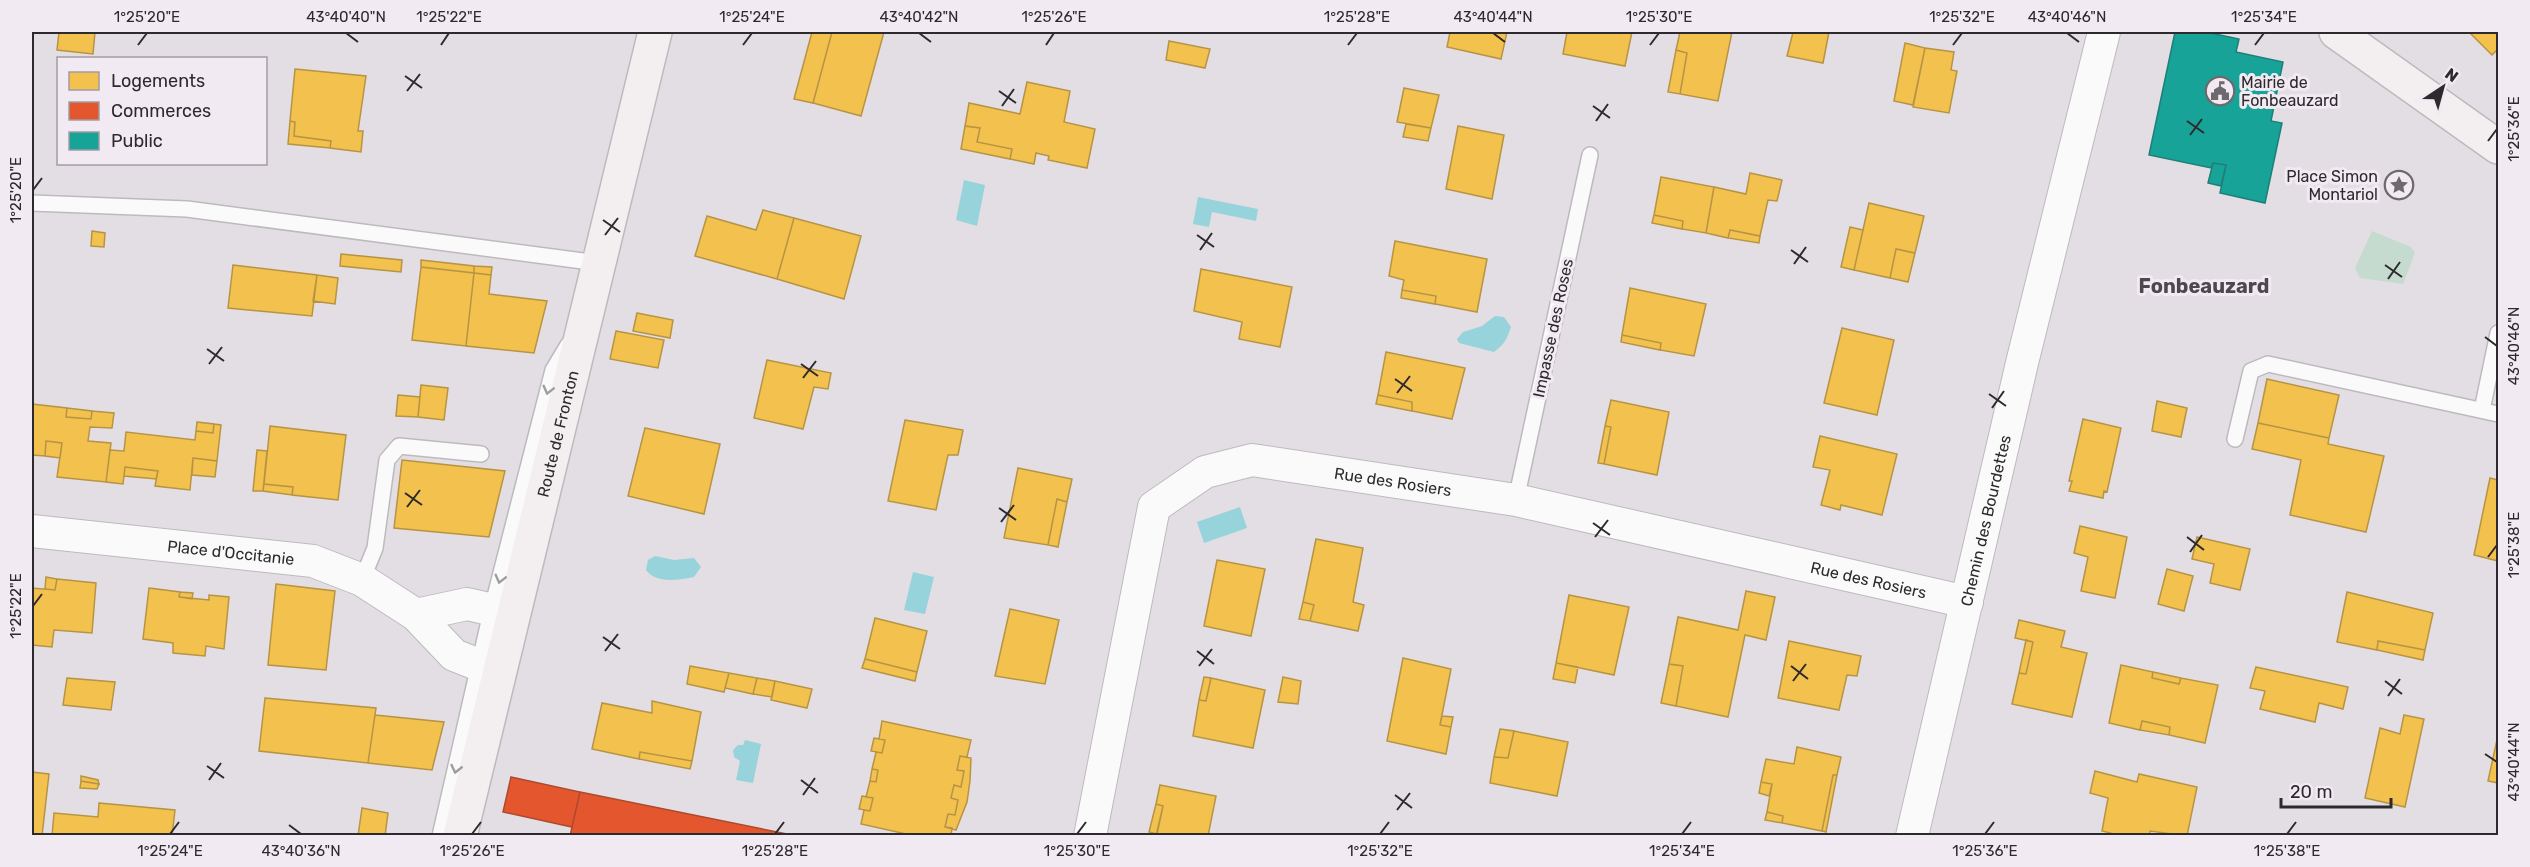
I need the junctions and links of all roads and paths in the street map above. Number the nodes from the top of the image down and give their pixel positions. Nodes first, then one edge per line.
1 (655, 32) edge
2 (2104, 32) edge
3 (2336, 32) edge
4 (2499, 147) edge
5 (1590, 155) dead end
6 (32, 203) edge
7 (598, 263) junction
8 (2499, 333) edge
9 (2482, 410) junction
10 (2499, 414) edge
11 (2235, 439) dead end
12 (481, 454) dead end
13 (1516, 500) junction
14 (32, 531) edge
15 (362, 580) junction
16 (1967, 602) junction
17 (502, 611) junction
18 (416, 615) junction
19 (489, 670) junction
20 (461, 834) edge
21 (1090, 836) edge
22 (1912, 836) edge

1 - 7 main road, Route de Fronton
2 - 16 street, Chemin des Bourdettes
3 - 4 main road
5 - 13 lane, Impasse des Roses
6 - 7 lane
7 - 17 main road, Route de Fronton
8 - 9 lane
9 - 10 lane
9 - 11 lane
12 - 15 lane
13 - 16 street, Rue des Rosiers
13 - 21 street, Rue des Rosiers
14 - 15 street, Place d'Occitanie
15 - 18 street, Place d'Occitanie
16 - 22 street, Chemin des Bourdettes
17 - 18 street
17 - 19 main road, Route de Fronton
18 - 19 street, Place d'Occitanie
19 - 20 main road, Route de Fronton

